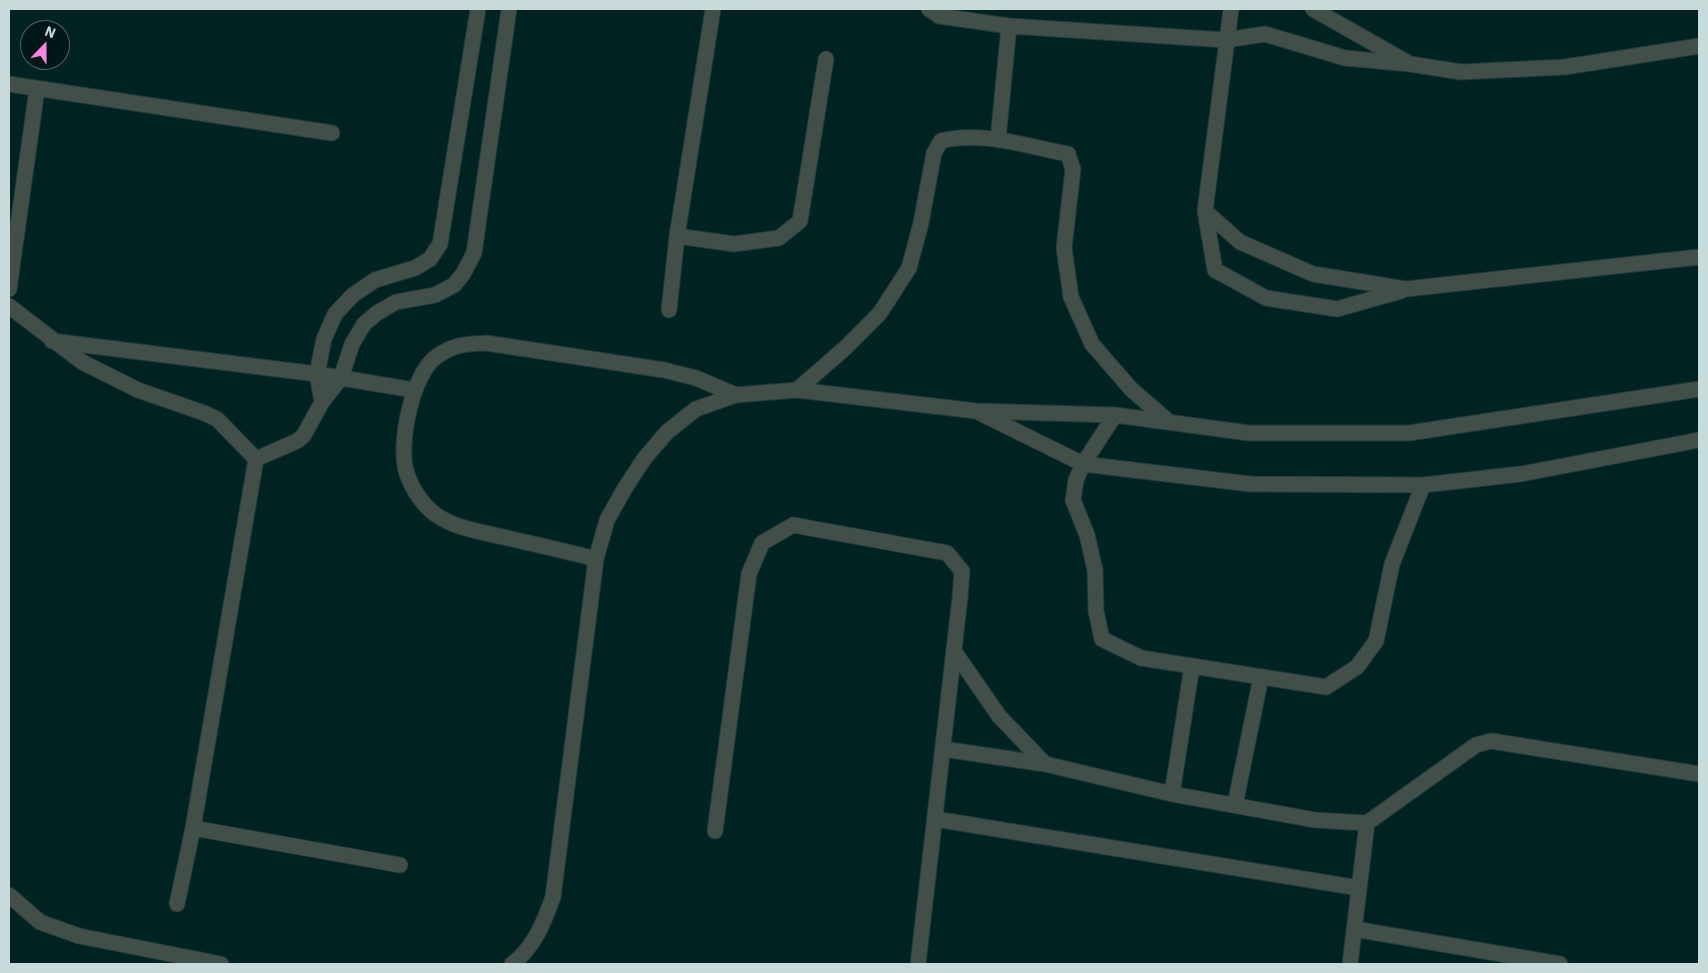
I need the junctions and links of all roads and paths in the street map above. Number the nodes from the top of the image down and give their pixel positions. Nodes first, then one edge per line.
1 (478, 9) edge
2 (509, 9) edge
3 (713, 9) edge
4 (929, 9) edge
5 (1231, 9) edge
6 (1312, 9) edge
7 (1009, 26) junction
8 (1226, 40) junction
9 (1699, 46) edge
10 (826, 59) dead end
11 (1410, 64) junction
12 (9, 84) edge
13 (37, 89) junction
14 (332, 133) dead end
15 (998, 140) junction
16 (1205, 211) junction
17 (677, 236) junction
18 (1699, 257) edge
19 (9, 289) edge
20 (1406, 289) junction
21 (9, 306) edge
22 (669, 310) dead end
23 (52, 341) junction
24 (317, 374) junction
25 (341, 378) junction
26 (1699, 389) edge
27 (414, 390) junction
28 (797, 390) junction
29 (736, 395) junction
30 (322, 402) junction
31 (976, 411) junction
32 (1115, 415) junction
33 (1169, 422) junction
34 (1699, 440) edge
35 (256, 459) junction
36 (1083, 464) junction
37 (1422, 485) junction
38 (596, 558) junction
39 (954, 651) junction
40 (1192, 666) junction
41 (1261, 677) junction
42 (943, 749) junction
43 (1045, 764) junction
44 (1699, 774) edge
45 (1172, 794) junction
46 (1236, 805) junction
47 (935, 819) junction
48 (1367, 823) junction
49 (193, 828) junction
50 (715, 831) dead end
51 (400, 865) dead end
52 (1359, 888) junction
53 (9, 895) edge
54 (177, 904) dead end
55 (1354, 929) junction
56 (222, 964) edge
57 (512, 964) edge
58 (918, 964) edge
59 (1350, 964) edge
60 (1560, 964) edge

1 - 24 street
2 - 25 street
3 - 17 street
4 - 7 street
5 - 8 street
6 - 11 street
7 - 8 street
7 - 15 street
8 - 11 street
8 - 16 street
9 - 11 street
10 - 17 street
12 - 13 street
13 - 14 street
13 - 19 street
15 - 28 street
15 - 33 street
16 - 20 street
16 - 20 street
17 - 22 street
18 - 20 street
21 - 23 street
23 - 24 street
23 - 35 street
24 - 25 street
24 - 30 street
25 - 27 street
25 - 30 street
26 - 33 street
27 - 29 street
27 - 38 street
28 - 29 street
28 - 31 street
29 - 38 street
30 - 35 street
31 - 32 street
31 - 36 street
32 - 33 street
32 - 36 street
34 - 37 street
35 - 49 street
36 - 37 street
36 - 40 street
37 - 41 street
38 - 57 street
39 - 42 street
39 - 43 street
39 - 50 street
40 - 41 street
40 - 45 street
41 - 46 street
42 - 43 street
42 - 47 street
43 - 45 street
44 - 48 street
45 - 46 street
46 - 48 street
47 - 52 street
47 - 58 street
48 - 52 street
49 - 51 street
49 - 54 street
52 - 55 street
53 - 56 street
55 - 59 street
55 - 60 street

